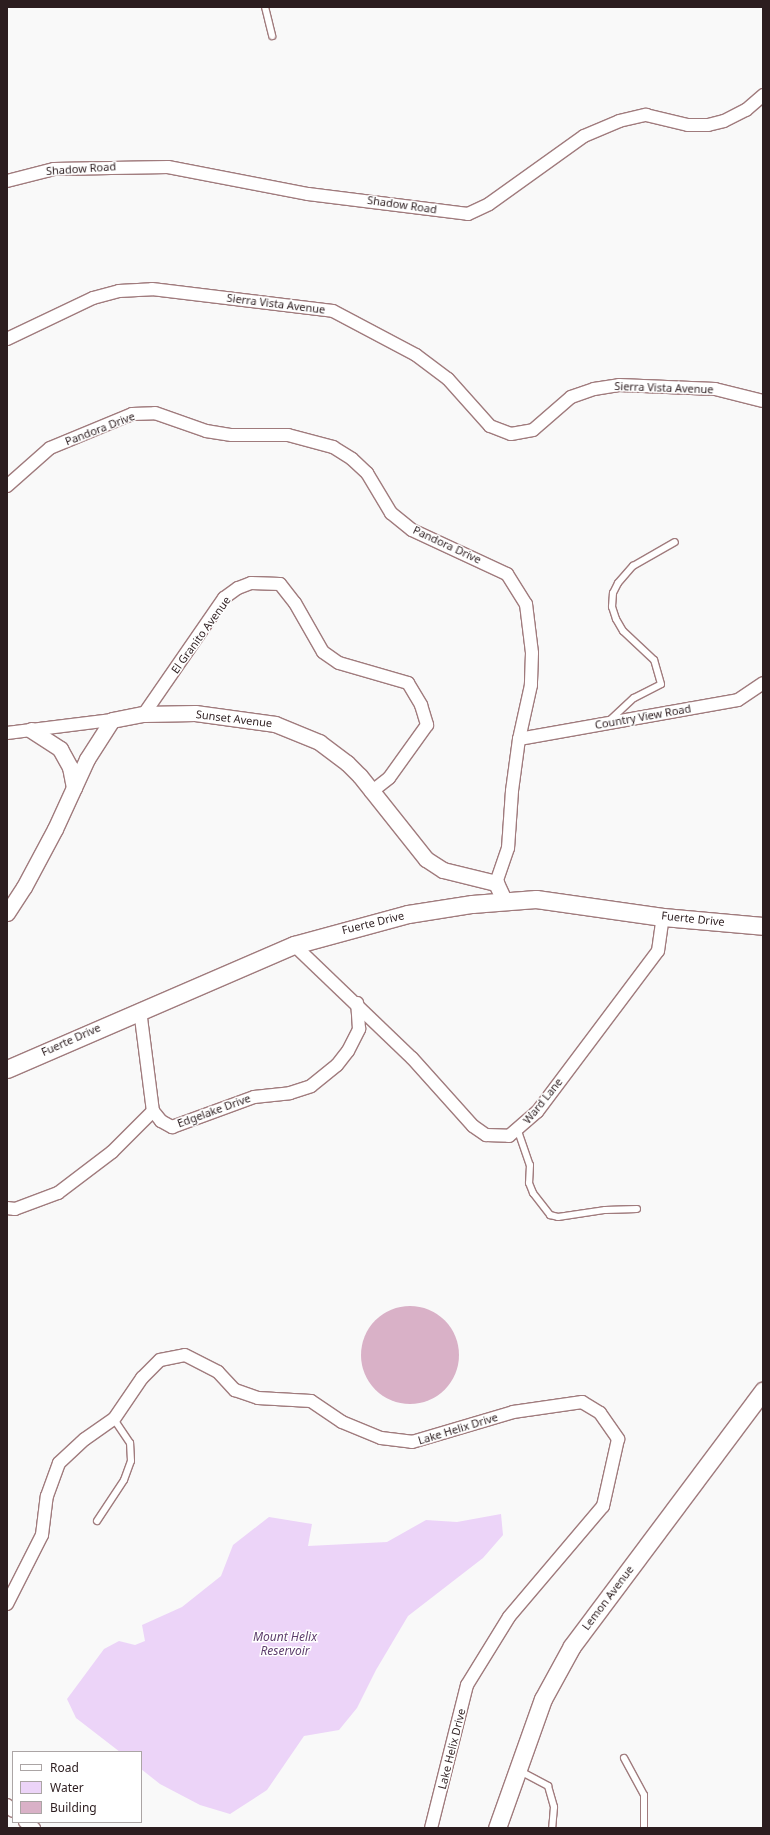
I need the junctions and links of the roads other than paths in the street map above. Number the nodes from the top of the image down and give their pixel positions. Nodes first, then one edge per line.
1 (266, 7) edge
2 (272, 36) dead end
3 (763, 95) edge
4 (7, 180) edge
5 (7, 339) edge
6 (763, 401) edge
7 (7, 486) edge
8 (675, 542) dead end
9 (763, 683) edge
10 (144, 714) junction
11 (112, 720) junction
12 (608, 722) junction
13 (31, 730) junction
14 (7, 733) edge
15 (519, 739) junction
16 (74, 788) junction
17 (371, 792) junction
18 (496, 883) junction
19 (504, 900) junction
20 (7, 913) edge
21 (662, 916) junction
22 (763, 926) edge
23 (294, 945) junction
24 (357, 1004) junction
25 (140, 1010) junction
26 (7, 1069) edge
27 (153, 1111) junction
28 (518, 1131) junction
29 (7, 1208) edge
30 (637, 1209) dead end
31 (763, 1392) edge
32 (114, 1419) junction
33 (97, 1521) dead end
34 (7, 1604) edge
35 (624, 1758) dead end
36 (518, 1770) junction
37 (431, 1828) edge
38 (497, 1828) edge
39 (552, 1828) edge
40 (644, 1828) edge

1 - 2 lane
3 - 4 street, Shadow Road
5 - 6 street, Sierra Vista Avenue
7 - 15 street, Pandora Drive
8 - 12 lane
9 - 12 street, Country View Road
10 - 11 street, Sunset Avenue
10 - 17 street, Sunset Avenue
10 - 17 street, El Granito Avenue
11 - 13 street
11 - 16 street
12 - 15 street, Country View Road
13 - 14 street
13 - 16 street
15 - 18 street, Pandora Drive
16 - 20 street
17 - 18 street, Sunset Avenue
18 - 19 street
19 - 21 main road, Fuerte Drive
19 - 23 main road, Fuerte Drive
21 - 22 main road, Fuerte Drive
21 - 28 street, Ward Lane
23 - 24 street, Ward Lane
23 - 25 main road, Fuerte Drive
24 - 27 street, Edgelake Drive
24 - 28 street, Ward Lane
25 - 26 main road, Fuerte Drive
25 - 27 street
27 - 29 street
28 - 30 lane
31 - 36 main road, Lemon Avenue
32 - 33 lane
32 - 34 street, Lake Helix Drive
32 - 37 street, Lake Helix Drive
35 - 40 lane
36 - 38 main road, Lemon Avenue
36 - 39 lane

